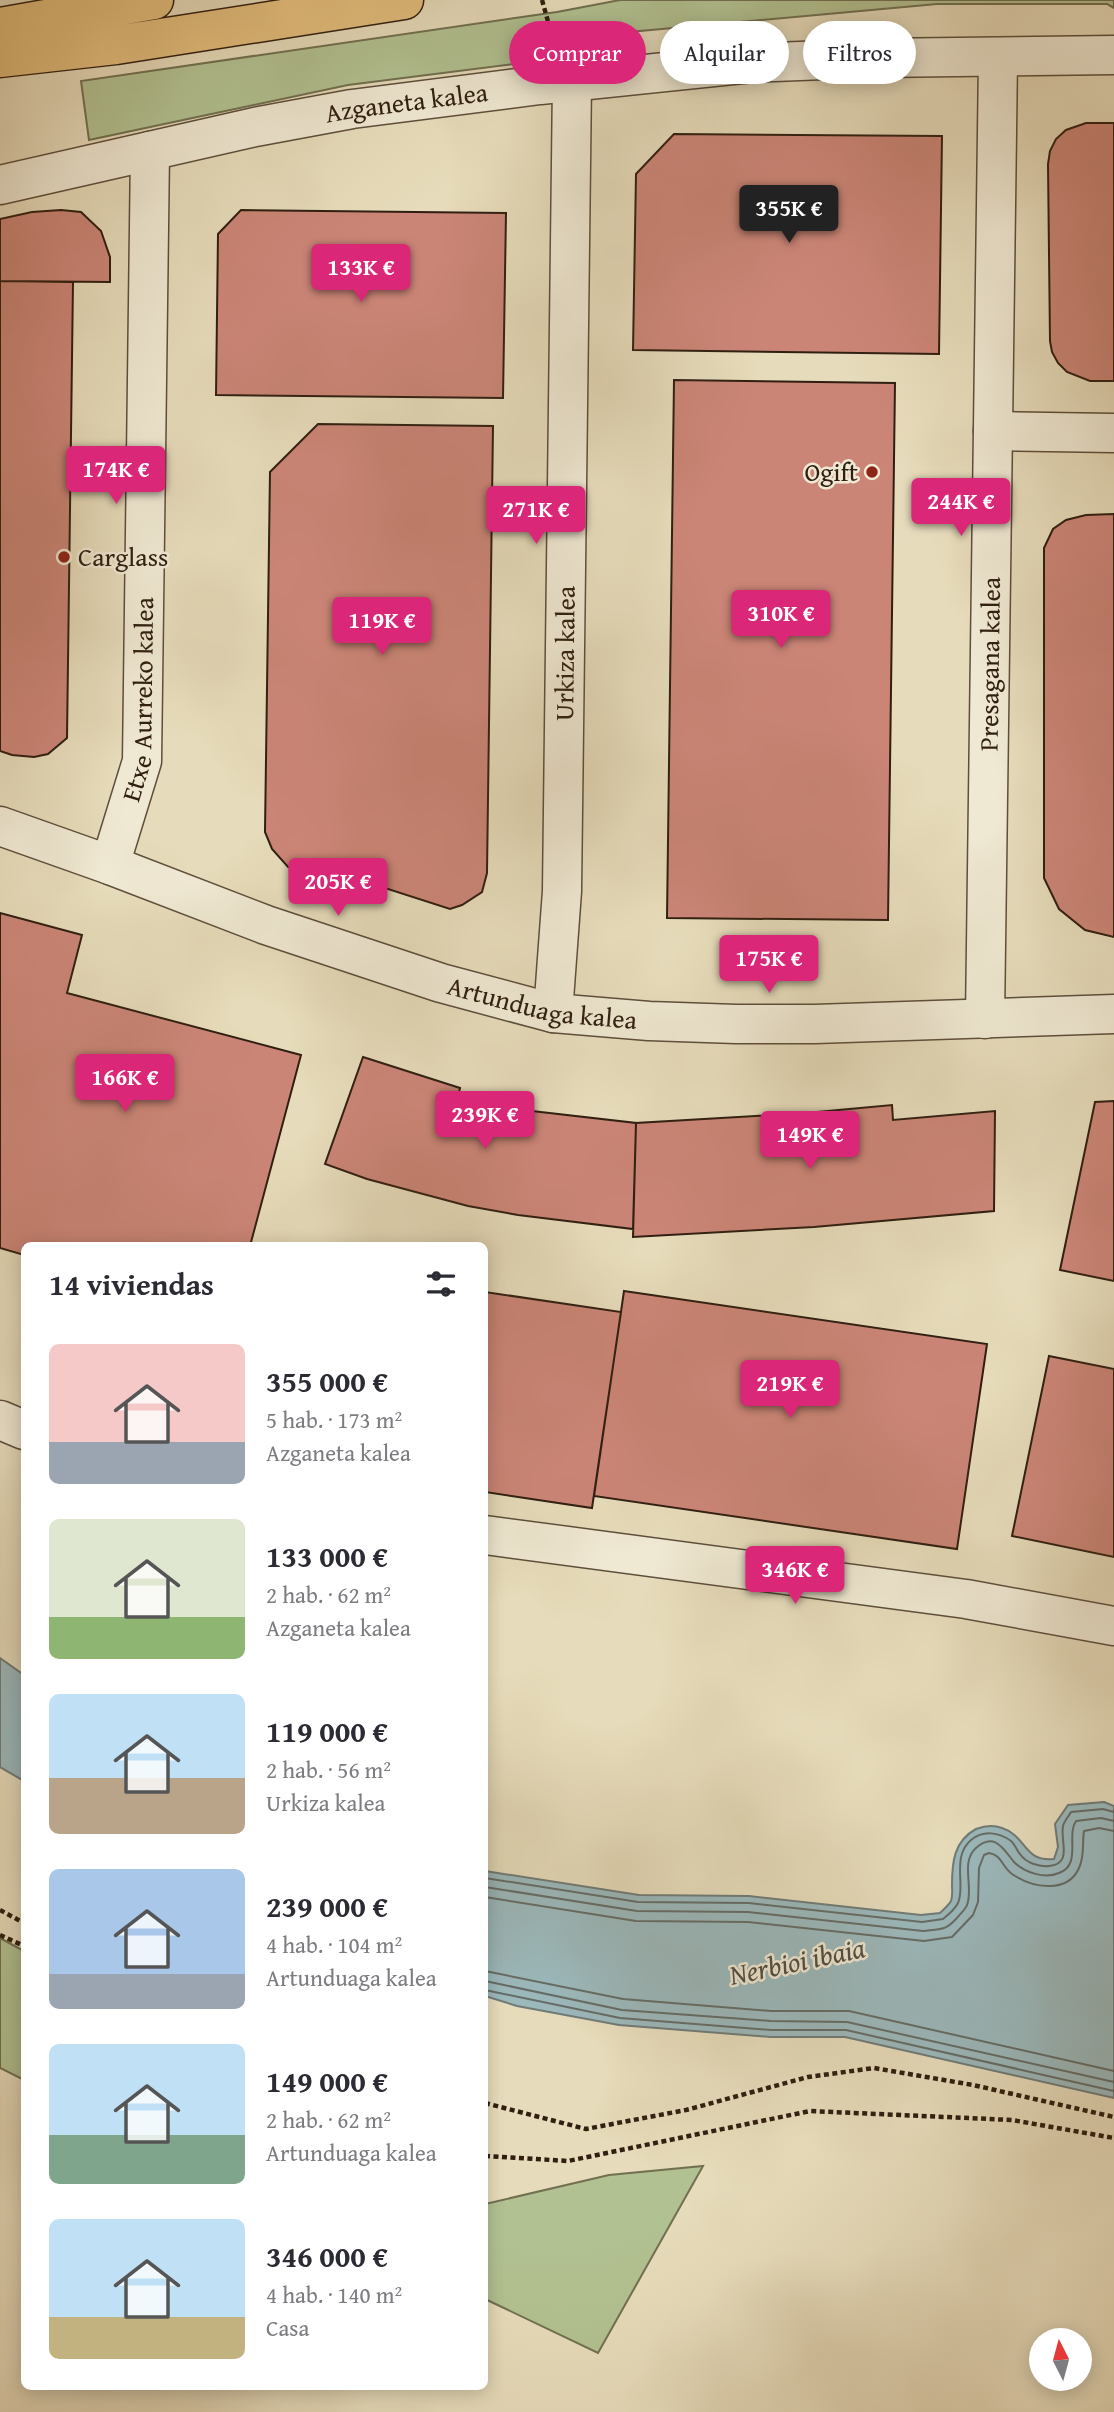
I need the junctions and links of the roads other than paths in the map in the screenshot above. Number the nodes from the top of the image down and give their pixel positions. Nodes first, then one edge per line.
1 (154, 0) edge
2 (404, 0) edge
3 (0, 27) edge
4 (1114, 55) edge
5 (0, 58) edge
6 (998, 58) junction
7 (646, 64) edge
8 (509, 76) edge
9 (564, 84) edge
10 (150, 151) junction
11 (0, 185) edge
12 (993, 431) junction
13 (1114, 432) edge
14 (0, 826) edge
15 (110, 865) junction
16 (553, 1013) junction
17 (1114, 1014) edge
18 (985, 1019) junction
19 (0, 1420) edge
20 (21, 1429) edge
21 (488, 1535) edge
22 (1114, 1626) edge

1 - 3 highway
2 - 5 highway
4 - 6 street, Azganeta kalea
6 - 7 street, Azganeta kalea
6 - 12 street, Presagana kalea
8 - 10 street, Azganeta kalea
9 - 16 street, Urkiza kalea
10 - 11 street, Azganeta kalea
10 - 15 street, Etxe Aurreko kalea
12 - 13 street
12 - 18 street, Presagana kalea
14 - 15 street, Artunduaga kalea
15 - 16 street, Artunduaga kalea
16 - 18 street, Artunduaga kalea
17 - 18 street, Artunduaga kalea
19 - 20 street
21 - 22 street

